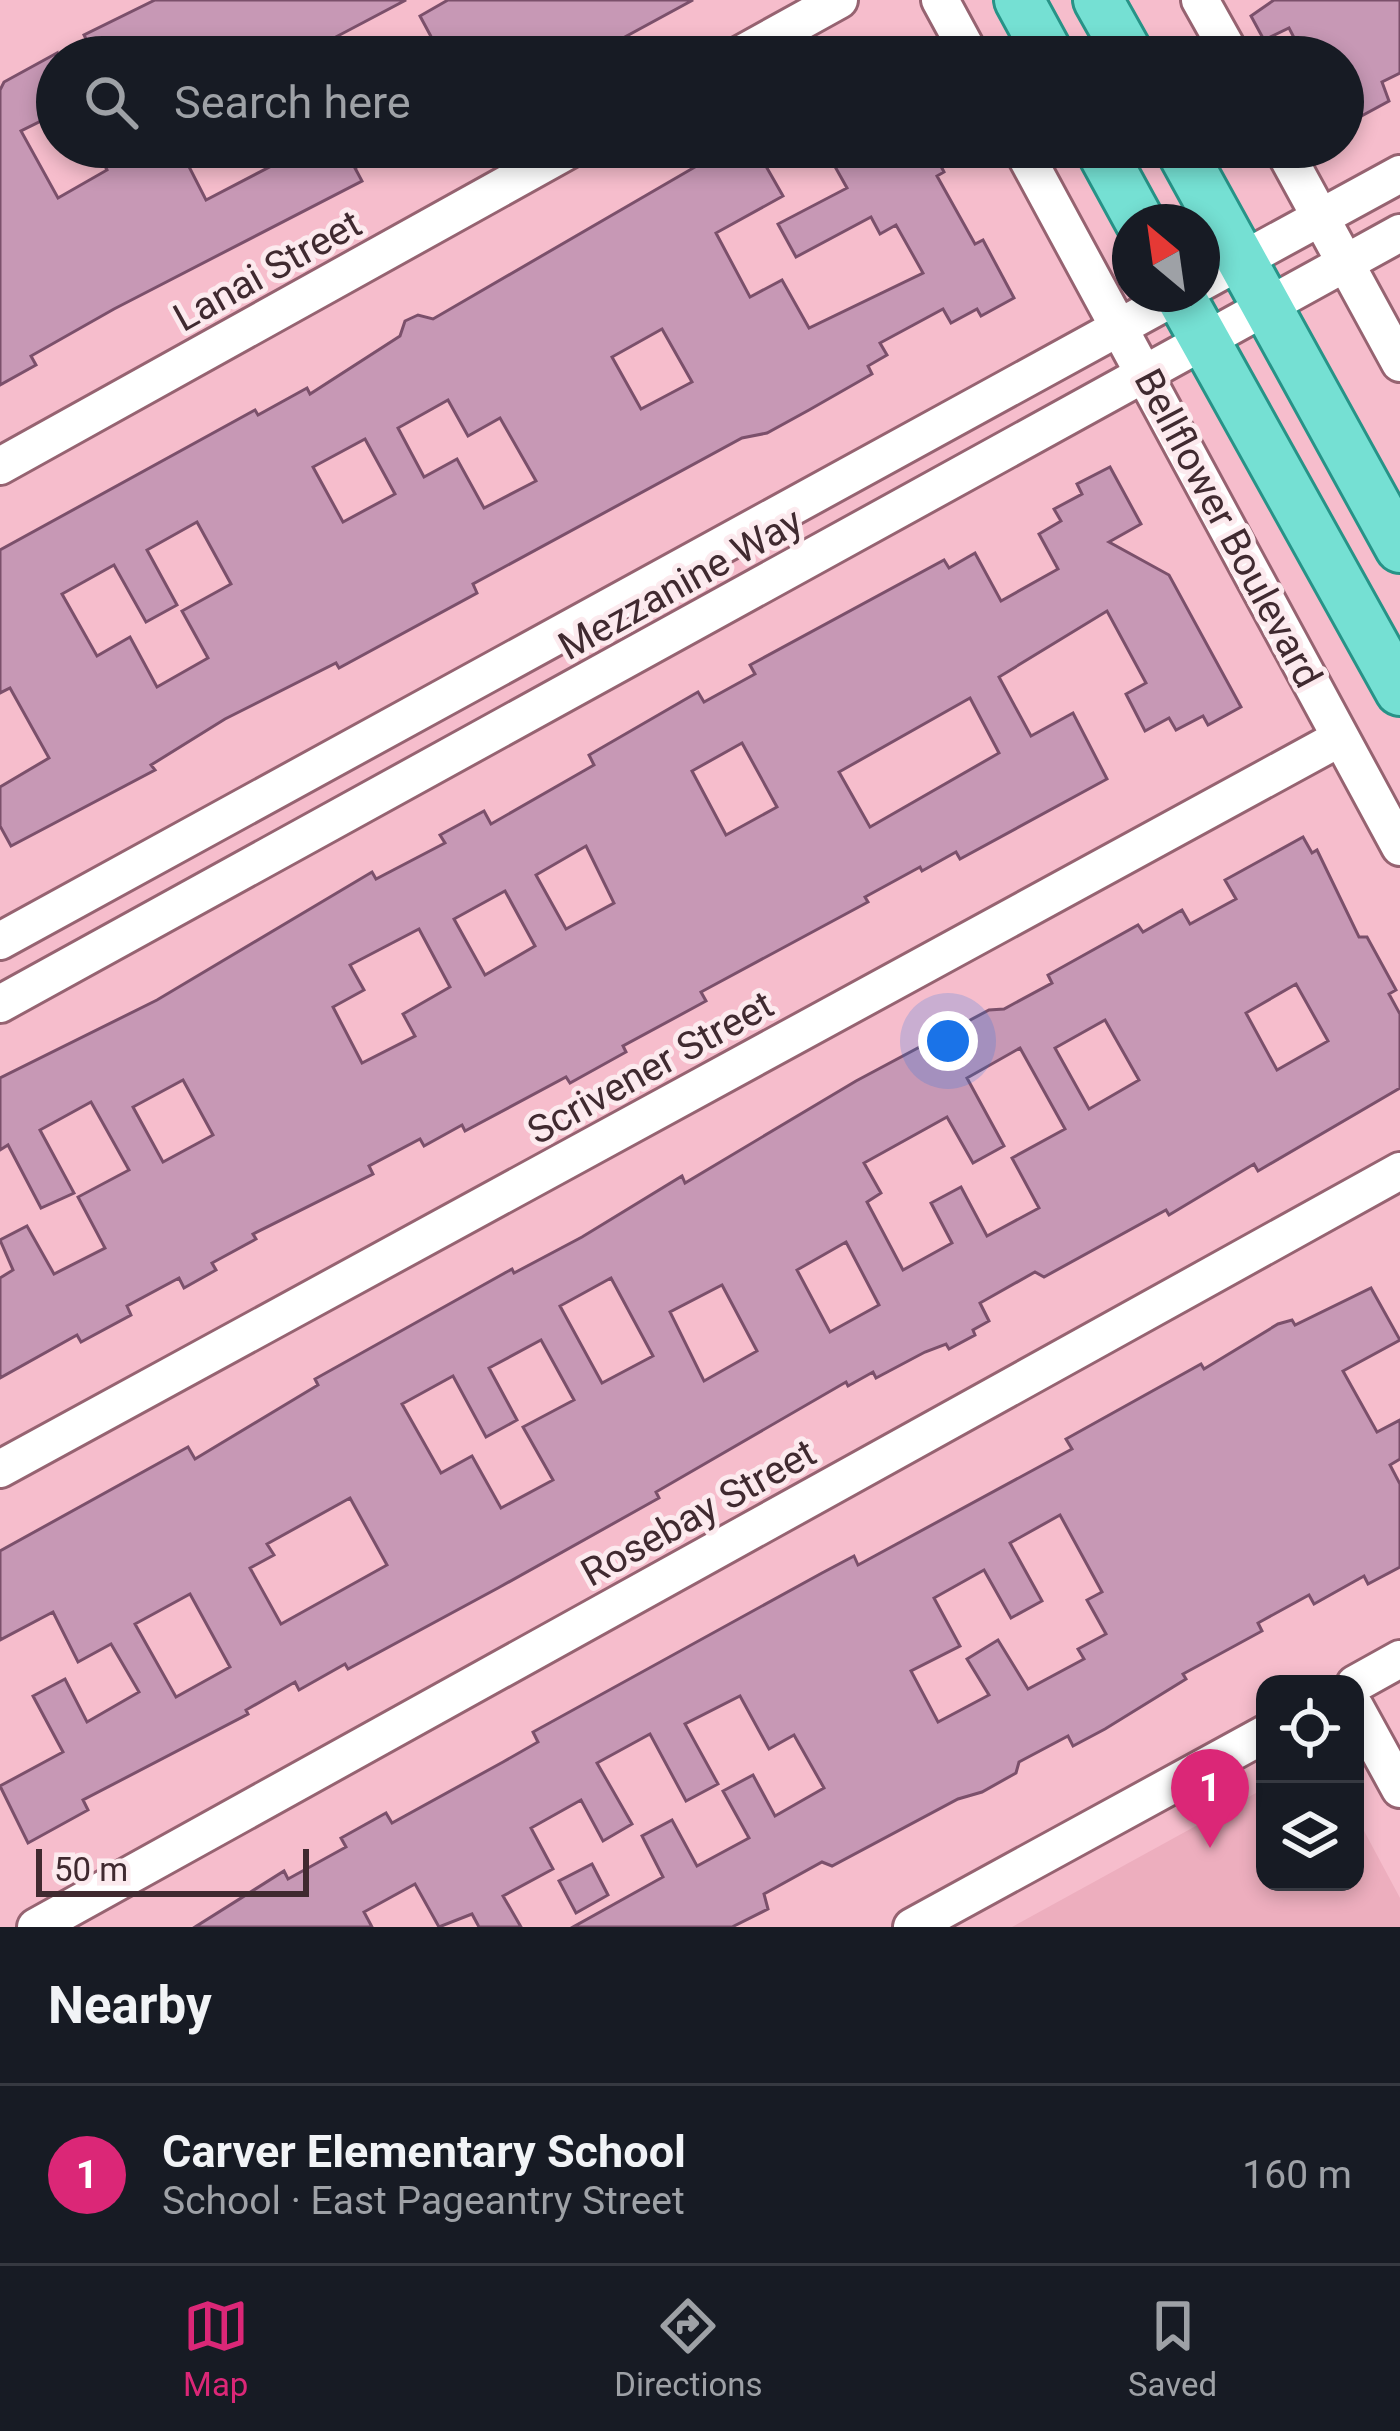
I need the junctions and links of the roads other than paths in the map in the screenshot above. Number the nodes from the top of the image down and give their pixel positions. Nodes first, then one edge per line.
1 (839, 0) edge
2 (940, 0) edge
3 (1019, 0) edge
4 (1098, 0) edge
5 (1200, 0) edge
6 (774, 36) edge
7 (960, 36) edge
8 (1039, 36) edge
9 (1118, 36) edge
10 (1220, 36) edge
11 (536, 168) edge
12 (1033, 168) edge
13 (1111, 168) edge
14 (1186, 168) edge
15 (1294, 168) edge
16 (1400, 174) edge
17 (1130, 204) edge
18 (1321, 218) junction
19 (1400, 233) edge
20 (1345, 263) junction
21 (1221, 271) edge
22 (1267, 307) junction
23 (1148, 312) edge
24 (1190, 312) edge
25 (1121, 327) junction
26 (1205, 341) junction
27 (1400, 363) edge
28 (1147, 372) junction
29 (0, 466) edge
30 (1400, 548) edge
31 (1400, 691) edge
32 (1340, 738) junction
33 (1400, 847) edge
34 (0, 941) edge
35 (0, 1004) edge
36 (1400, 1172) edge
37 (0, 1469) edge
38 (1400, 1659) edge
39 (1364, 1679) edge
40 (1364, 1723) edge
41 (1256, 1739) edge
42 (1400, 1789) edge
43 (36, 1927) edge
44 (912, 1927) edge

1 - 6 street
2 - 7 street
3 - 8 main road
4 - 9 main road
5 - 10 street
11 - 29 street, Lanai Street
12 - 25 street, Bellflower Boulevard
13 - 17 main road
14 - 21 main road
15 - 18 street
16 - 18 street
18 - 20 street
18 - 21 street
19 - 20 street, Mezzanine Way
20 - 22 street, Mezzanine Way
20 - 27 street
21 - 22 main road
22 - 26 street, Mezzanine Way
22 - 30 main road
23 - 25 street, Mezzanine Way
24 - 26 main road, Bellflower Boulevard
25 - 28 street, Bellflower Boulevard
25 - 34 street, Mezzanine Way
26 - 28 street, Mezzanine Way
26 - 31 main road, Bellflower Boulevard
28 - 32 street, Bellflower Boulevard
28 - 35 street, Mezzanine Way
32 - 33 street, Bellflower Boulevard
32 - 37 street, Scrivener Street
36 - 43 street, Rosebay Street
38 - 39 street
40 - 42 street
41 - 44 street

